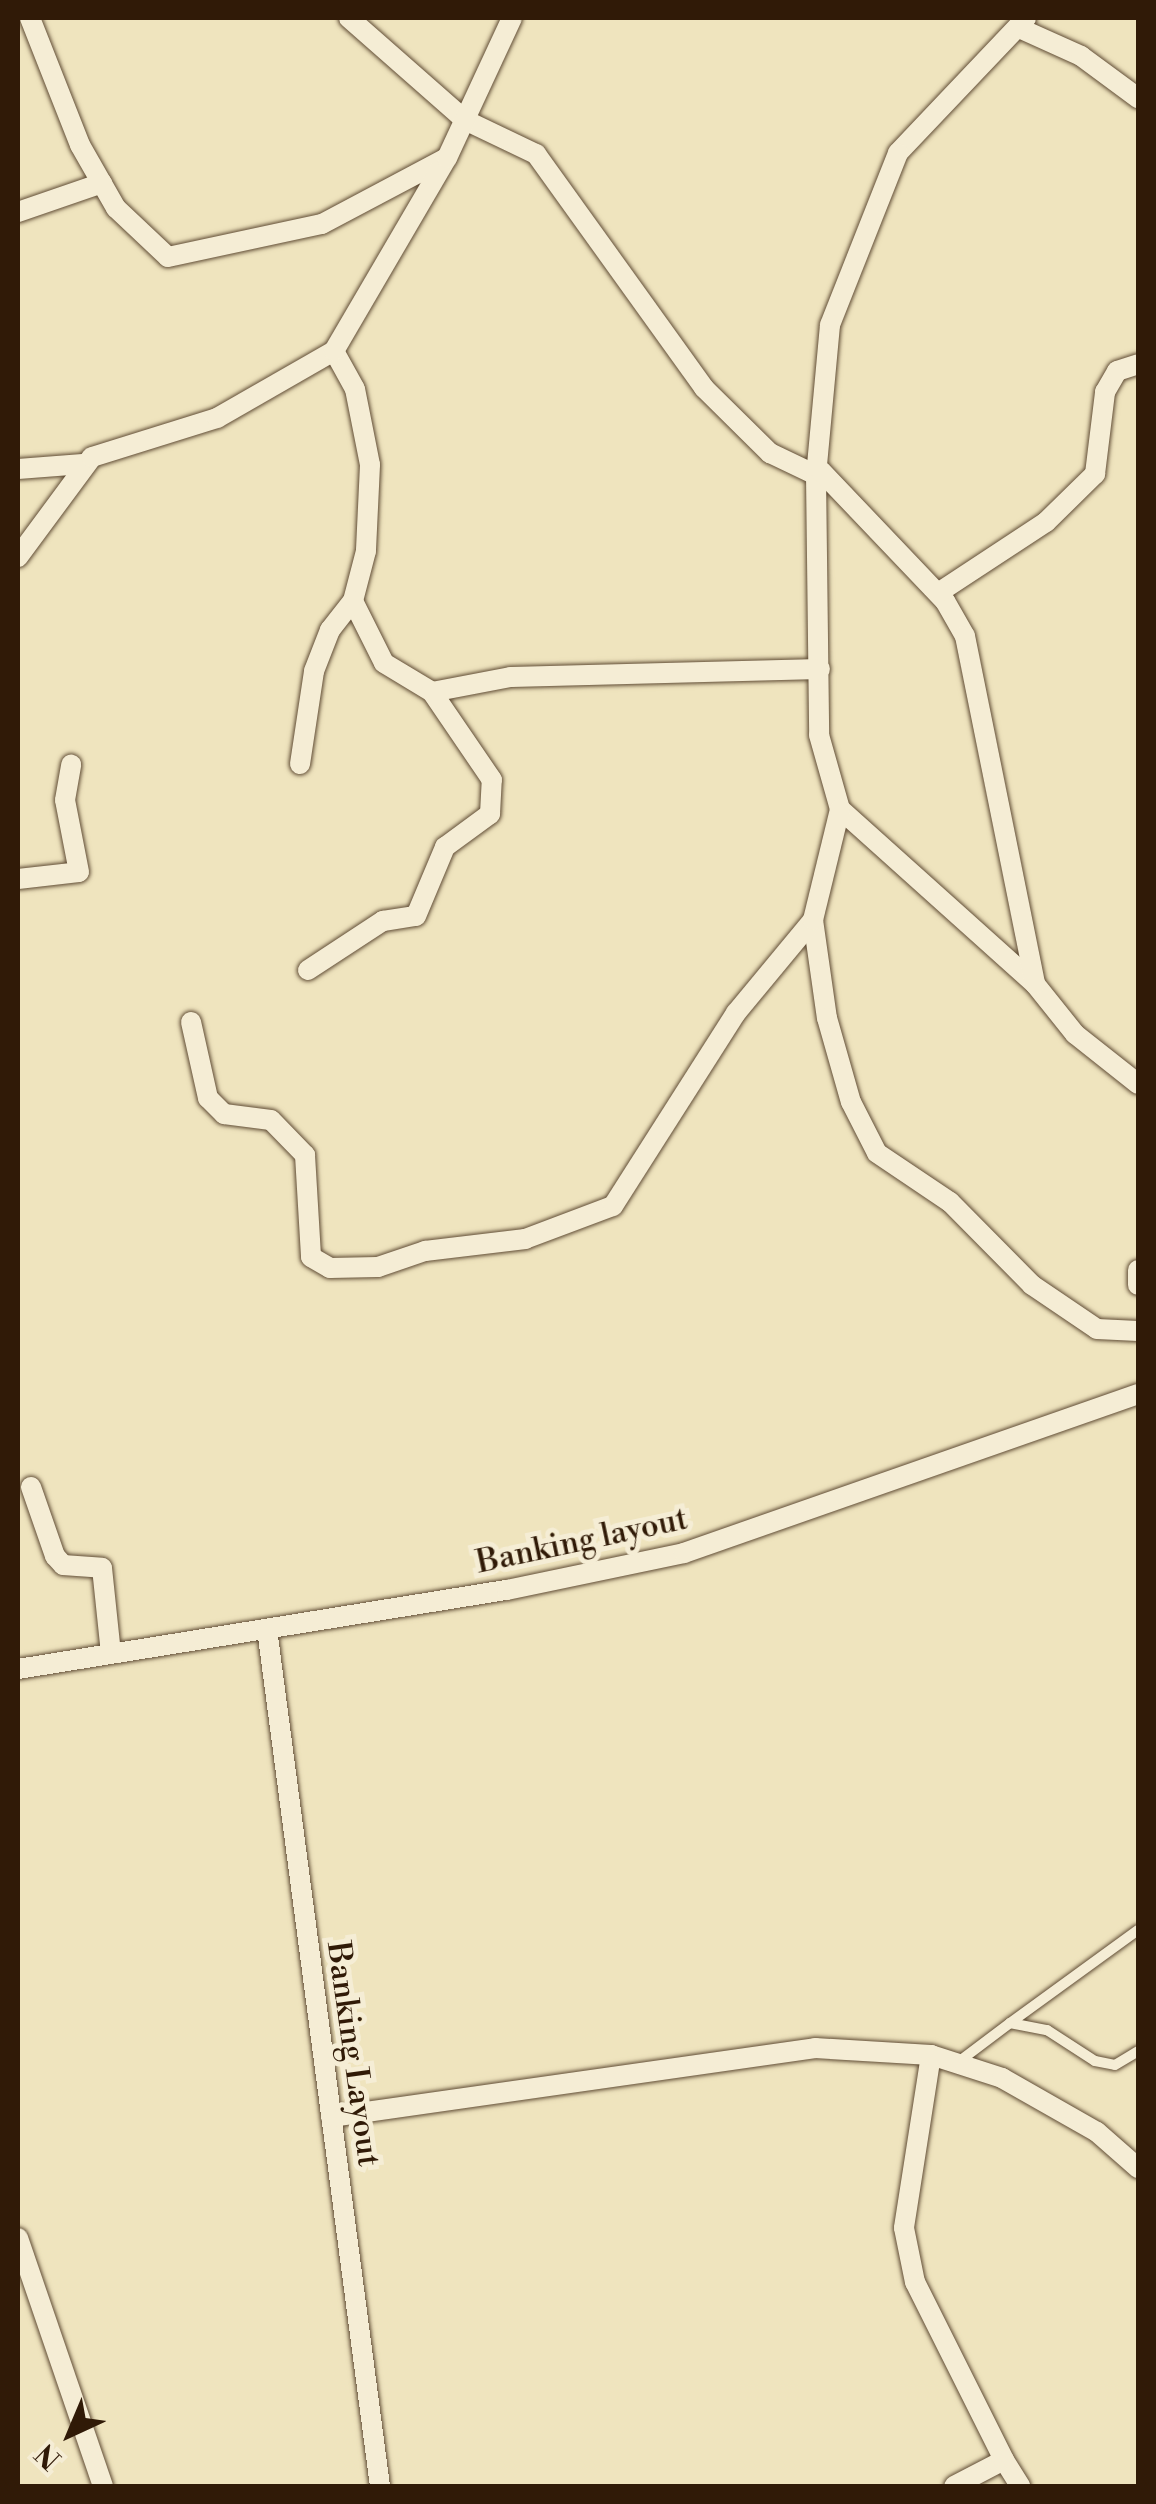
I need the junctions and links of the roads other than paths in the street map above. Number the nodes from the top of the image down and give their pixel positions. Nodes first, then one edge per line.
1 (30, 18) edge
2 (349, 18) edge
3 (512, 18) edge
4 (1023, 23) edge
5 (1138, 98) edge
6 (465, 120) junction
7 (447, 158) junction
8 (102, 183) junction
9 (18, 212) edge
10 (334, 351) junction
11 (1138, 364) edge
12 (82, 464) junction
13 (18, 469) edge
14 (819, 473) junction
15 (18, 557) edge
16 (938, 594) junction
17 (353, 602) junction
18 (820, 669) junction
19 (432, 692) junction
20 (300, 764) dead end
21 (71, 765) dead end
22 (840, 809) junction
23 (18, 879) edge
24 (812, 920) junction
25 (308, 970) dead end
26 (1034, 984) junction
27 (191, 1022) dead end
28 (1138, 1084) edge
29 (1138, 1270) edge
30 (1138, 1284) edge
31 (1138, 1331) edge
32 (1138, 1394) edge
33 (31, 1487) dead end
34 (267, 1630) junction
35 (111, 1654) junction
36 (18, 1669) edge
37 (1138, 1930) edge
38 (1010, 2023) junction
39 (1138, 2051) edge
40 (931, 2055) junction
41 (956, 2064) junction
42 (331, 2117) junction
43 (1138, 2168) edge
44 (18, 2238) edge
45 (1004, 2460) junction
46 (103, 2486) edge
47 (380, 2486) edge
48 (954, 2486) edge
49 (1020, 2486) edge

1 - 8 street
2 - 6 street
3 - 6 street
4 - 5 street
4 - 14 street
6 - 7 street
6 - 14 street
7 - 8 street
7 - 10 street
8 - 9 street
10 - 12 street
10 - 17 street
11 - 16 street
12 - 13 street
12 - 15 street
14 - 16 street
14 - 18 street
16 - 26 street
17 - 19 street
17 - 20 street
18 - 19 street
18 - 22 street
19 - 25 street
21 - 23 street
22 - 24 street
22 - 26 street
24 - 27 street
24 - 31 street
26 - 28 street
29 - 30 street
32 - 34 street, Banking layout
33 - 35 street
34 - 35 street, Banking layout
34 - 42 street, Banking Layout
35 - 36 street, Banking layout
37 - 38 lane
38 - 39 lane
38 - 41 lane
40 - 41 street
40 - 42 street
40 - 45 street
41 - 43 street
42 - 47 street, Banking Layout
44 - 46 street
45 - 48 street
45 - 49 street

